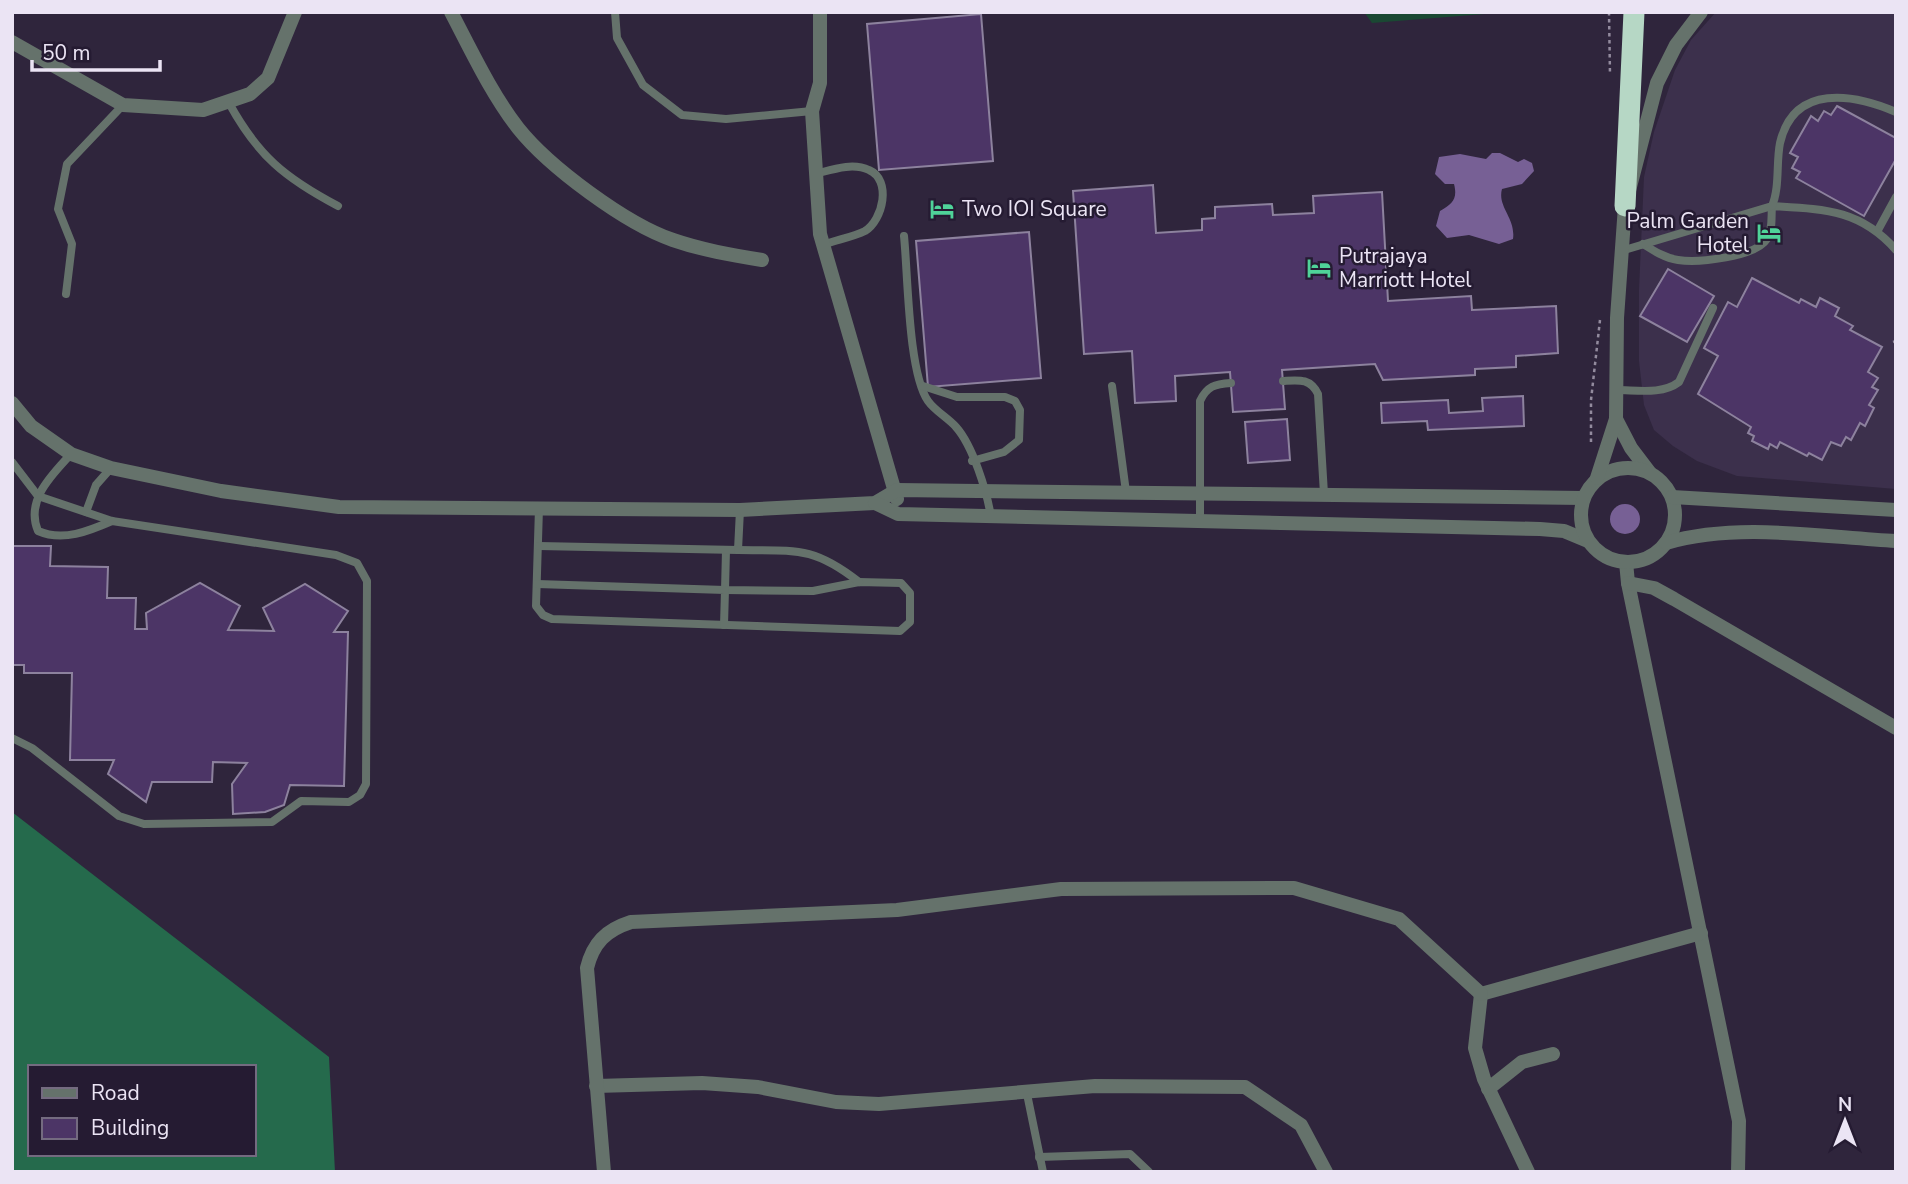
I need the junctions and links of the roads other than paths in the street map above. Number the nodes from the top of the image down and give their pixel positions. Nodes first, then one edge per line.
1 (295, 12) edge
2 (451, 12) edge
3 (615, 12) edge
4 (820, 12) edge
5 (1701, 12) edge
6 (1634, 18) edge
7 (12, 42) edge
8 (229, 103) junction
9 (123, 104) junction
10 (812, 111) junction
11 (1896, 112) edge
12 (814, 174) junction
13 (1896, 197) edge
14 (338, 206) dead end
15 (1625, 206) junction
16 (1772, 206) junction
17 (1878, 230) junction
18 (904, 236) dead end
19 (1643, 244) junction
20 (823, 245) junction
21 (1896, 250) edge
22 (1621, 251) junction
23 (762, 260) dead end
24 (66, 294) dead end
25 (1713, 308) dead end
26 (1283, 381) dead end
27 (1231, 383) dead end
28 (923, 386) junction
29 (1112, 386) dead end
30 (1616, 390) junction
31 (12, 403) edge
32 (1616, 419) junction
33 (71, 454) junction
34 (12, 461) edge
35 (972, 461) junction
36 (111, 468) junction
37 (1650, 473) junction
38 (1597, 478) junction
39 (897, 490) junction
40 (987, 490) junction
41 (1126, 492) junction
42 (1202, 492) junction
43 (1324, 494) junction
44 (38, 496) junction
45 (1672, 497) junction
46 (1583, 498) junction
47 (875, 503) junction
48 (539, 508) junction
49 (740, 510) junction
50 (1896, 510) edge
51 (86, 512) junction
52 (898, 514) junction
53 (991, 517) junction
54 (1200, 520) junction
55 (112, 521) junction
56 (1588, 541) junction
57 (1896, 541) edge
58 (1666, 543) junction
59 (538, 546) junction
60 (726, 550) junction
61 (738, 550) junction
62 (1626, 562) junction
63 (859, 582) junction
64 (1628, 583) junction
65 (537, 584) junction
66 (725, 590) junction
67 (724, 625) junction
68 (1896, 728) edge
69 (12, 737) edge
70 (1701, 933) junction
71 (1481, 994) junction
72 (1553, 1054) dead end
73 (596, 1086) junction
74 (1026, 1089) junction
75 (1488, 1089) junction
76 (1039, 1157) junction
77 (604, 1172) edge
78 (1043, 1172) edge
79 (1149, 1172) edge
80 (1326, 1172) edge
81 (1528, 1172) edge
82 (1738, 1172) edge

1 - 8 street
2 - 23 street
3 - 10 lane
4 - 10 street
5 - 15 street
6 - 15 highway
7 - 9 street
8 - 9 street
8 - 14 lane
9 - 24 lane
10 - 12 street
11 - 16 lane
12 - 20 street
12 - 20 lane
13 - 17 lane
15 - 22 street
16 - 17 lane
16 - 19 lane
16 - 19 lane
17 - 21 lane
18 - 28 lane
19 - 22 lane
20 - 39 street
22 - 30 street
25 - 30 lane
26 - 43 lane
27 - 42 lane
28 - 35 lane
28 - 35 lane
29 - 41 lane
30 - 32 street
31 - 33 street
32 - 37 street
32 - 38 street
33 - 36 street
33 - 44 lane
34 - 44 lane
35 - 40 lane
36 - 48 street
36 - 51 lane
37 - 38 street
37 - 45 street
38 - 46 street
39 - 40 street
39 - 47 street
39 - 52 street
40 - 41 street
40 - 53 lane
41 - 42 street
42 - 43 street
42 - 54 lane
43 - 46 street
44 - 51 lane
44 - 55 lane
45 - 50 street
45 - 58 street
46 - 56 street
47 - 49 street
47 - 52 street
48 - 49 street
48 - 59 lane
49 - 61 lane
51 - 55 lane
52 - 53 street
53 - 54 street
54 - 56 street
55 - 69 lane
56 - 62 street
57 - 58 street
58 - 62 street
59 - 60 lane
59 - 65 lane
60 - 61 lane
60 - 66 lane
61 - 63 lane
62 - 64 street
63 - 66 lane
63 - 67 lane
64 - 68 street
64 - 70 street
65 - 66 lane
65 - 67 lane
66 - 67 lane
70 - 71 street
70 - 82 street
71 - 73 street
71 - 75 street
72 - 75 street
73 - 74 street
73 - 77 street
74 - 76 lane
74 - 80 street
75 - 81 street
76 - 78 lane
76 - 79 lane

